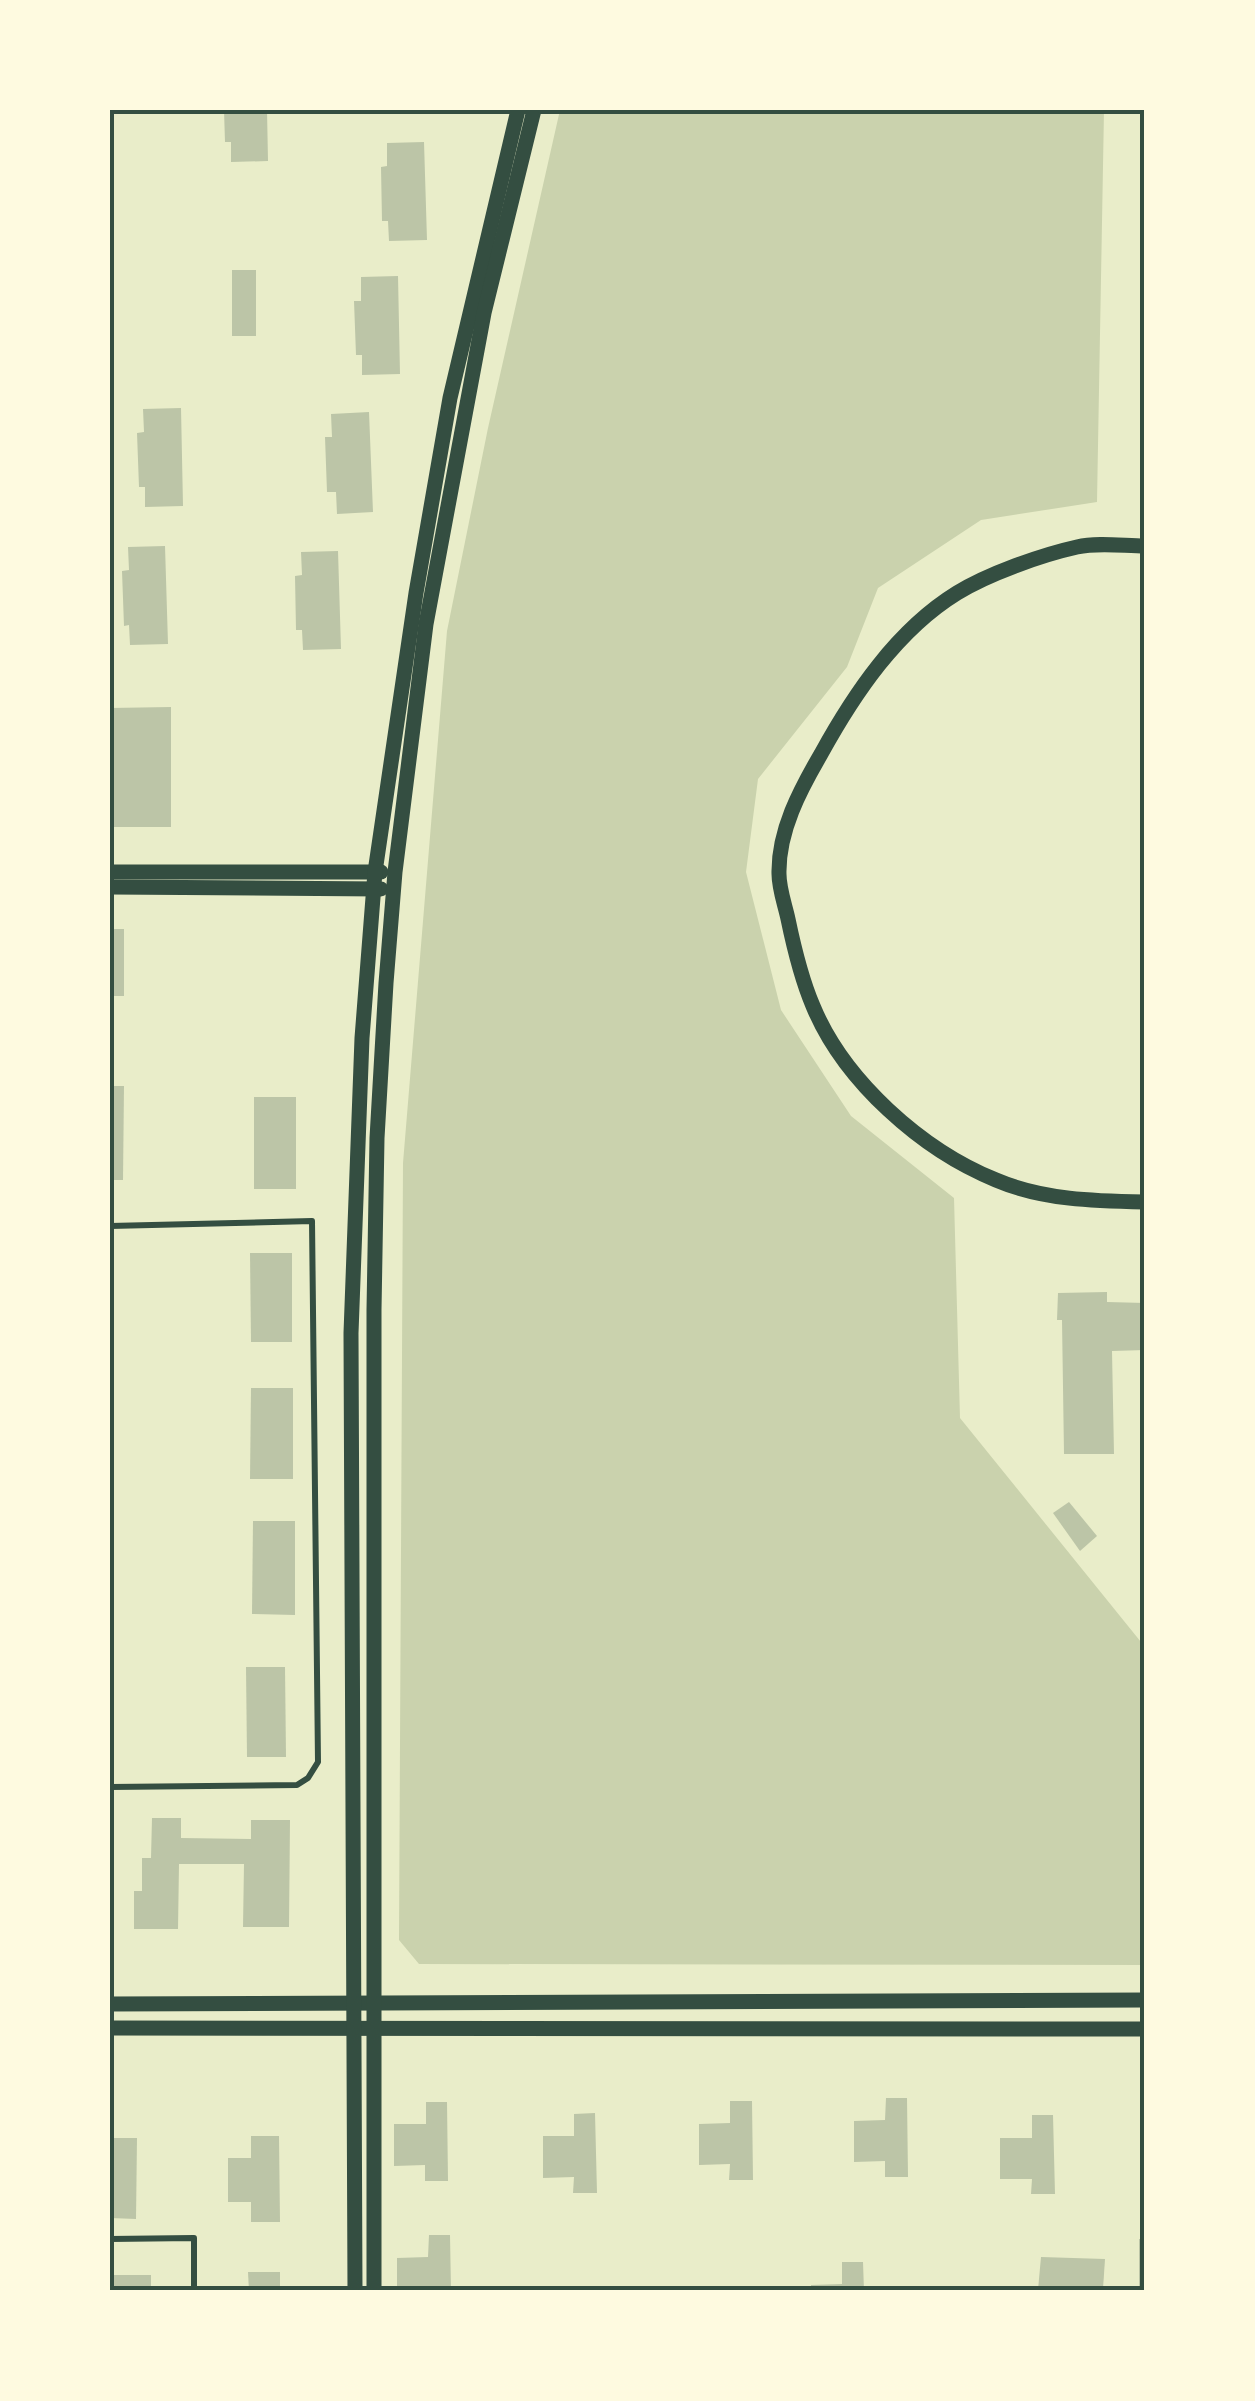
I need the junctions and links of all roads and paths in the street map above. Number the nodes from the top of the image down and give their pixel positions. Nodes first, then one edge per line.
1 (518, 110) edge
2 (534, 110) edge
3 (1145, 546) edge
4 (110, 872) edge
5 (374, 880) junction
6 (394, 880) junction
7 (110, 886) edge
8 (1145, 1202) edge
9 (110, 1226) edge
10 (110, 1787) edge
11 (1145, 2000) edge
12 (356, 2003) junction
13 (374, 2003) junction
14 (110, 2004) edge
15 (356, 2027) junction
16 (374, 2027) junction
17 (110, 2028) edge
18 (1145, 2030) edge
19 (110, 2239) edge
20 (194, 2291) edge
21 (355, 2291) edge
22 (374, 2291) edge

1 - 5 street
2 - 6 street
3 - 8 street
4 - 5 street
5 - 6 street
5 - 7 street
5 - 12 street
6 - 13 street
9 - 10 lane
11 - 13 street
12 - 13 street
12 - 14 street
12 - 15 street
13 - 16 street
15 - 16 street
15 - 17 street
15 - 21 street
16 - 18 street
16 - 22 street
19 - 20 lane

